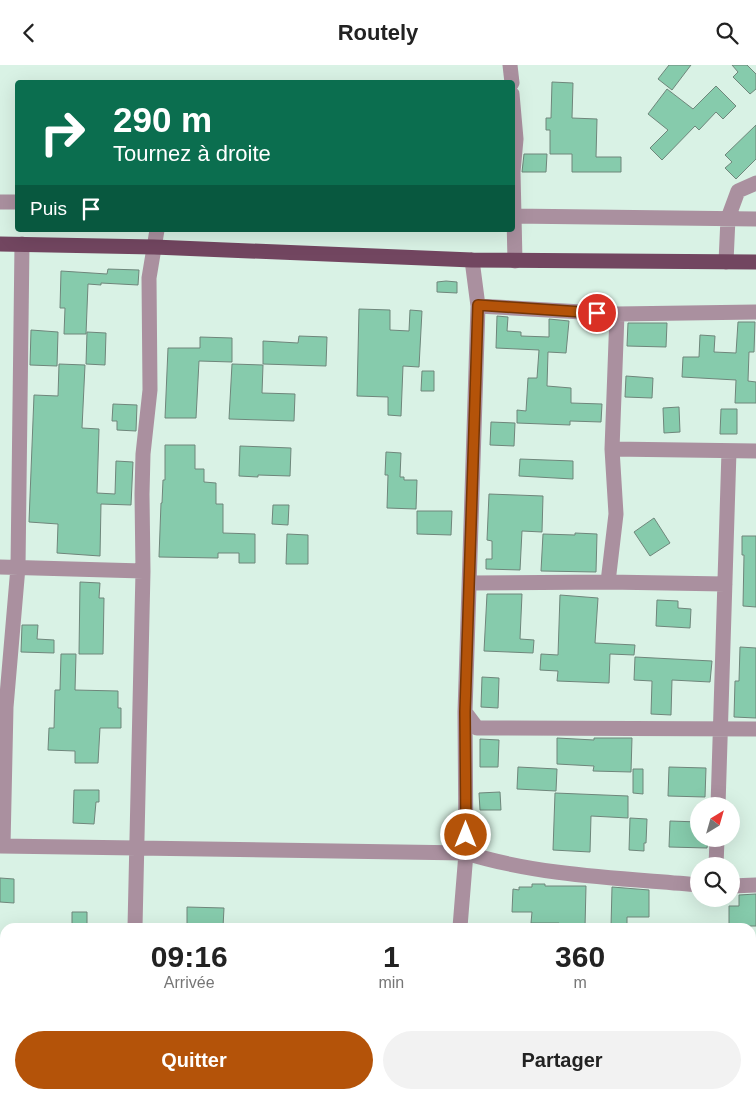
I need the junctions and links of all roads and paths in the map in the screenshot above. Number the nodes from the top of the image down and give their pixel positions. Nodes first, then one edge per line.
1 (510, 65) edge
2 (512, 80) edge
3 (515, 128) edge
4 (515, 150) edge
5 (756, 183) edge
6 (0, 202) edge
7 (15, 202) edge
8 (515, 216) edge
9 (728, 218) junction
10 (756, 219) edge
11 (157, 232) edge
12 (514, 232) edge
13 (0, 244) edge
14 (22, 244) junction
15 (154, 247) junction
16 (472, 260) junction
17 (515, 261) junction
18 (726, 262) junction
19 (756, 263) edge
20 (478, 305) junction
21 (756, 312) edge
22 (617, 314) junction
23 (612, 449) junction
24 (730, 451) junction
25 (756, 451) edge
26 (0, 567) edge
27 (18, 567) junction
28 (143, 571) junction
29 (608, 582) junction
30 (470, 583) junction
31 (725, 584) junction
32 (3, 707) edge
33 (465, 712) junction
34 (720, 729) junction
35 (756, 729) edge
36 (718, 797) edge
37 (2, 846) edge
38 (137, 847) junction
39 (466, 853) junction
40 (690, 884) edge
41 (740, 885) edge
42 (756, 885) edge
43 (135, 923) edge
44 (460, 923) edge

1 - 2 street
3 - 4 street
5 - 9 street
6 - 7 street
8 - 9 street
9 - 10 street
9 - 18 street
11 - 15 street
12 - 17 street
13 - 14 main road
14 - 15 main road
14 - 27 street
15 - 16 main road
15 - 28 street
16 - 17 main road
16 - 20 street
17 - 18 main road
18 - 19 main road
20 - 22 street
20 - 30 street
21 - 22 street
22 - 23 street
23 - 24 street
23 - 29 street
24 - 25 street
24 - 31 street
26 - 27 street
27 - 28 street
27 - 32 street
28 - 38 street
29 - 30 street
29 - 31 street
30 - 33 street
31 - 34 street
32 - 37 street
33 - 34 street
33 - 39 street
34 - 35 street
34 - 36 street
37 - 38 street
38 - 39 street
38 - 43 street
39 - 40 street
39 - 44 street
41 - 42 street

